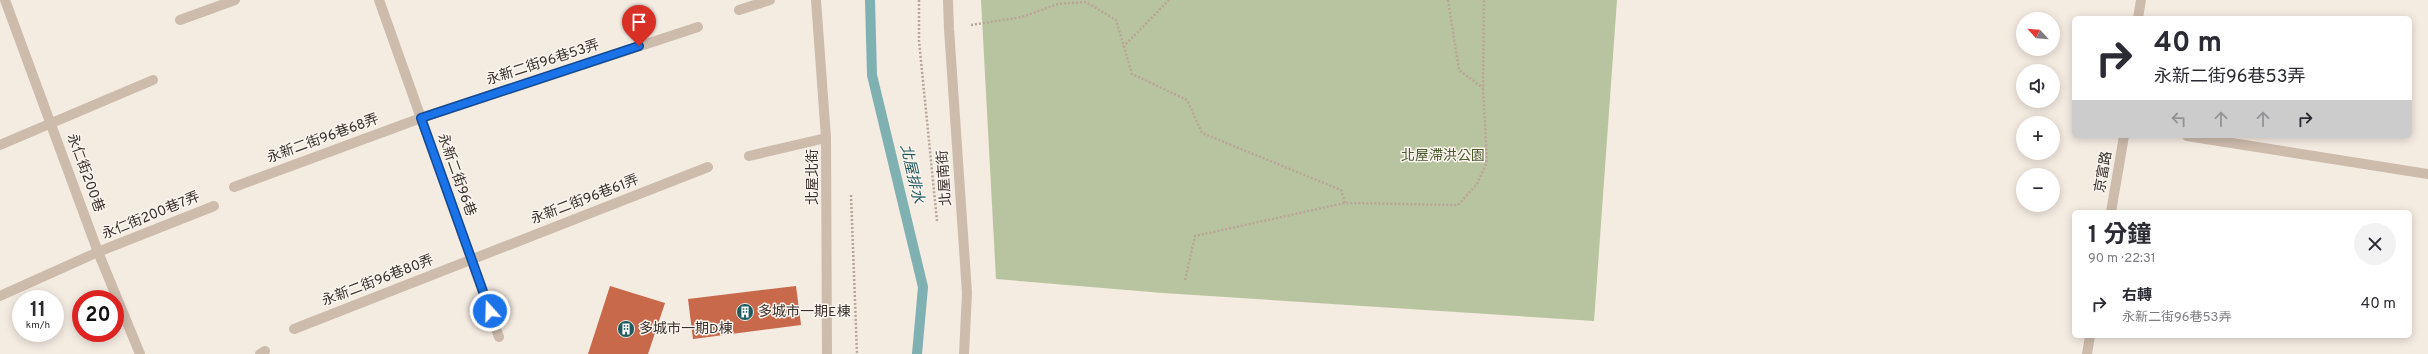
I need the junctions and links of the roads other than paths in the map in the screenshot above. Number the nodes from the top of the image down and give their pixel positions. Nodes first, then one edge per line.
1 (6, 0) edge
2 (235, 0) edge
3 (379, 0) edge
4 (770, 0) edge
5 (816, 0) edge
6 (948, 0) edge
7 (2141, 0) edge
8 (739, 10) dead end
9 (2138, 16) edge
10 (180, 20) dead end
11 (698, 27) dead end
12 (153, 80) dead end
13 (421, 118) junction
14 (52, 123) junction
15 (826, 138) junction
16 (2124, 138) edge
17 (2200, 138) edge
18 (0, 145) edge
19 (750, 156) dead end
20 (708, 167) dead end
21 (2428, 174) edge
22 (234, 187) dead end
23 (214, 206) dead end
24 (2111, 210) edge
25 (98, 252) junction
26 (471, 260) junction
27 (0, 296) edge
28 (294, 329) dead end
29 (499, 337) dead end
30 (2090, 338) edge
31 (140, 354) edge
32 (827, 354) edge
33 (964, 354) edge
34 (2087, 354) edge

1 - 14 street, 永仁街200巷
2 - 10 street
3 - 13 street, 永新二街96巷
4 - 8 street
5 - 15 street, 北屋北街
6 - 33 street, 北屋南街
7 - 9 street
11 - 13 street, 永新二街96巷53弄
12 - 14 street
13 - 22 street, 永新二街96巷68弄
13 - 26 street, 永新二街96巷
14 - 18 street
14 - 25 street, 永仁街200巷
15 - 19 street
15 - 32 street, 北屋北街
16 - 24 street, 京富路
17 - 21 street
20 - 26 street, 永新二街96巷61弄
23 - 25 street, 永仁街200巷7弄
25 - 27 street, 永仁街200巷7弄
25 - 31 street, 永仁街200巷
26 - 28 street, 永新二街96巷80弄
26 - 29 street, 永新二街96巷
30 - 34 street

